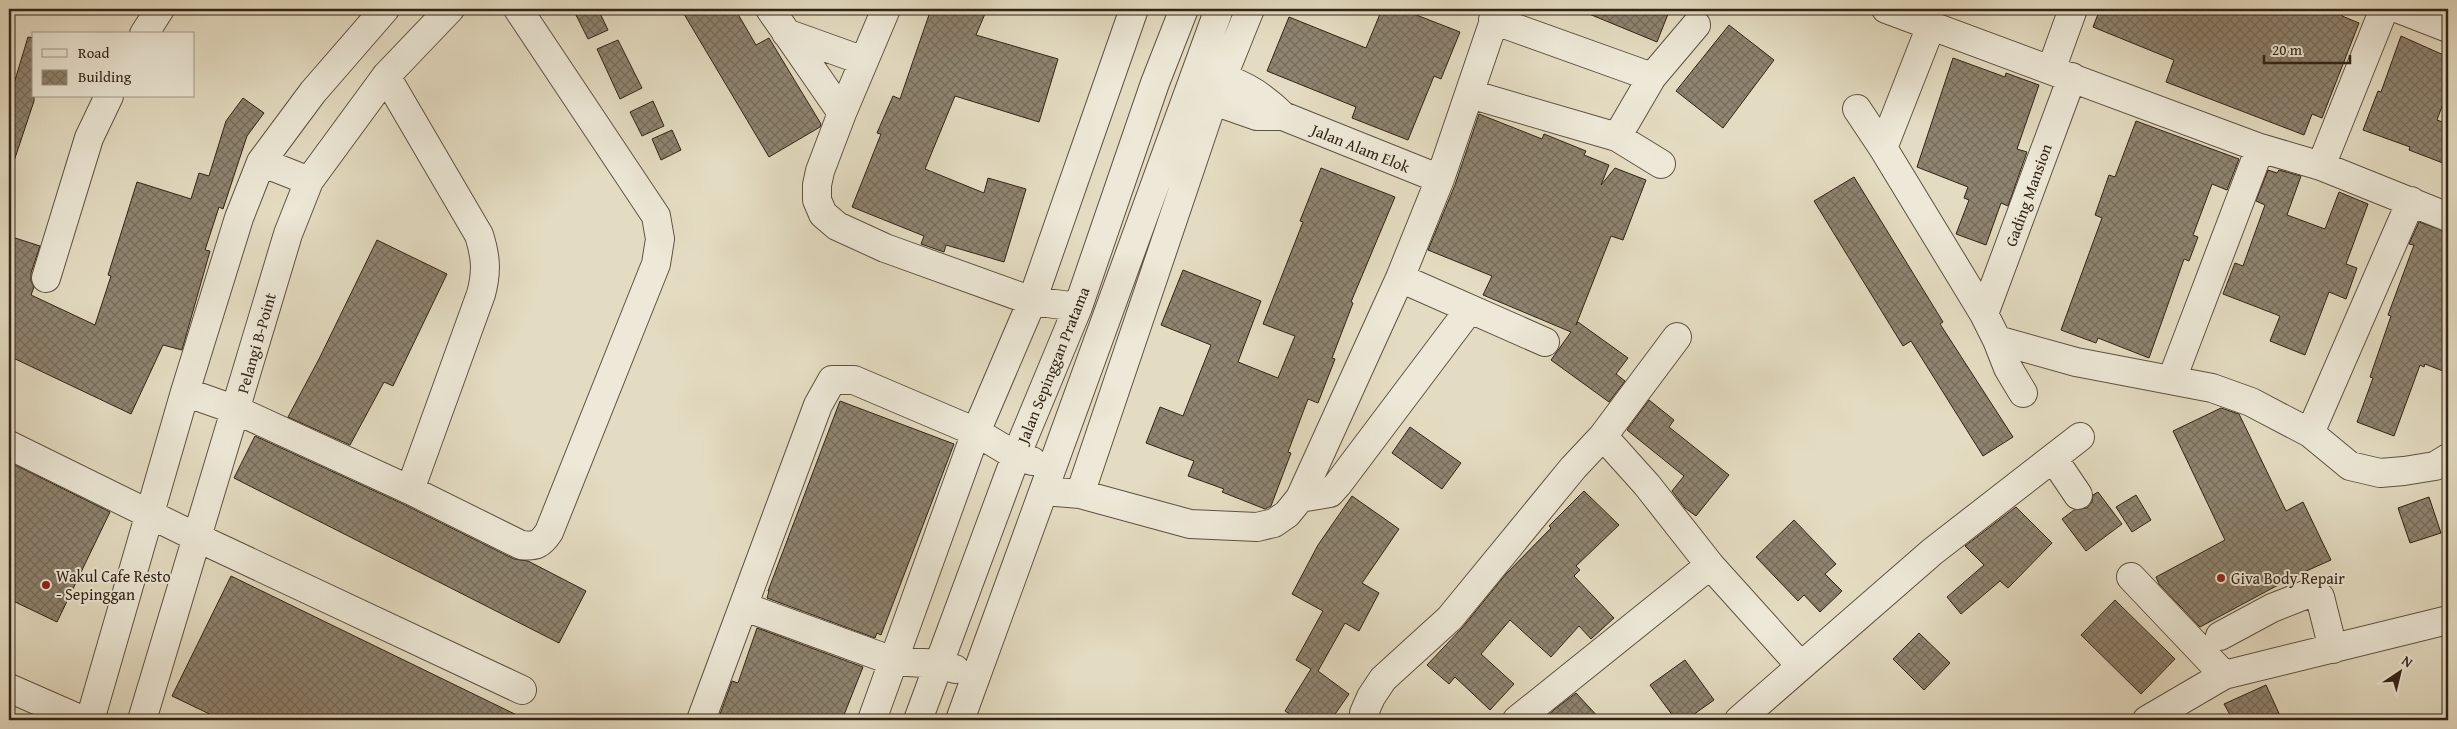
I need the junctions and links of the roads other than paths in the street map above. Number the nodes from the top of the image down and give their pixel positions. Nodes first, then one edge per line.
1 (160, 9) edge
2 (385, 9) edge
3 (450, 9) edge
4 (518, 9) edge
5 (770, 9) edge
6 (886, 9) edge
7 (1134, 9) edge
8 (1184, 9) edge
9 (1219, 9) edge
10 (1250, 9) edge
11 (1886, 9) edge
12 (2073, 9) edge
13 (2384, 9) edge
14 (2410, 11) edge
15 (1496, 14) edge
16 (1696, 25) dead end
17 (1931, 26) junction
18 (2448, 28) edge
19 (145, 32) edge
20 (786, 33) junction
21 (864, 61) junction
22 (1160, 72) junction
23 (2062, 74) junction
24 (386, 76) junction
25 (1652, 77) junction
26 (1192, 80) junction
27 (1217, 89) junction
28 (1470, 94) junction
29 (108, 98) edge
30 (1857, 109) dead end
31 (842, 113) junction
32 (1617, 137) junction
33 (1883, 148) junction
34 (2260, 148) junction
35 (261, 162) junction
36 (1661, 164) dead end
37 (2321, 166) junction
38 (1440, 179) junction
39 (309, 182) junction
40 (2411, 202) junction
41 (2448, 217) edge
42 (46, 278) dead end
43 (1400, 278) junction
44 (1032, 300) junction
45 (1078, 307) junction
46 (1469, 310) junction
47 (1984, 314) junction
48 (1677, 337) dead end
49 (1997, 340) junction
50 (1545, 342) dead end
51 (2172, 378) junction
52 (185, 392) junction
53 (2023, 393) dead end
54 (236, 410) junction
55 (976, 432) junction
56 (2310, 433) junction
57 (1602, 436) junction
58 (2080, 437) dead end
59 (9, 445) edge
60 (1016, 456) junction
61 (2053, 458) junction
62 (2448, 458) edge
63 (1048, 479) junction
64 (410, 490) junction
65 (1080, 494) junction
66 (2078, 495) dead end
67 (1300, 498) junction
68 (151, 514) junction
69 (196, 536) junction
70 (1710, 565) junction
71 (2131, 576) dead end
72 (745, 607) junction
73 (2448, 620) edge
74 (2220, 636) dead end
75 (2333, 649) junction
76 (893, 661) junction
77 (939, 664) junction
78 (1800, 665) junction
79 (2224, 675) junction
80 (977, 676) junction
81 (9, 688) edge
82 (522, 690) dead end
83 (82, 720) edge
84 (90, 720) edge
85 (142, 720) edge
86 (701, 720) edge
87 (872, 720) edge
88 (918, 720) edge
89 (960, 720) edge
90 (1366, 720) edge
91 (1517, 720) edge
92 (1739, 720) edge
93 (2147, 720) edge

1 - 19 street
2 - 35 street
3 - 24 street, Pelangi B-Point
4 - 64 street
5 - 20 street
6 - 21 street
7 - 44 street
8 - 22 street, Jalan Sepinggan Pratama
9 - 26 street, Jalan Sepinggan Pratama
10 - 27 street
11 - 17 street
12 - 23 street, Gading Mansion
13 - 37 street
14 - 18 street
15 - 25 street
15 - 28 street
16 - 25 street
17 - 23 street
17 - 33 street
20 - 21 street
20 - 31 street
21 - 31 street
22 - 26 street
22 - 45 street, Jalan Sepinggan Pratama
23 - 34 street
23 - 47 street, Gading Mansion
24 - 39 street, Pelangi B-Point
24 - 64 street
25 - 32 street
26 - 27 street
26 - 63 street, Jalan Sepinggan Pratama
27 - 38 street, Jalan Alam Elok
27 - 65 street
28 - 32 street
28 - 38 street
29 - 42 street
30 - 33 street
31 - 44 street
32 - 36 street
33 - 47 street
34 - 37 street
34 - 51 street
35 - 39 street
35 - 52 street
37 - 40 street
38 - 43 street
39 - 54 street, Pelangi B-Point
40 - 41 street
40 - 56 street
43 - 46 street
43 - 67 street
44 - 45 street
44 - 55 street
45 - 60 street, Jalan Sepinggan Pratama
46 - 50 street
46 - 67 street
47 - 49 street
48 - 57 street
49 - 51 street
49 - 53 street
51 - 56 street
52 - 54 street
52 - 68 street
54 - 64 street
54 - 69 street, Pelangi B-Point
55 - 60 street
55 - 72 street
55 - 76 street
56 - 62 street
57 - 70 street
57 - 90 street
58 - 61 street
59 - 68 street
60 - 63 street
60 - 77 street, Jalan Sepinggan Pratama
61 - 66 street
61 - 78 street
63 - 65 street
63 - 80 street, Jalan Sepinggan Pratama
65 - 67 street
68 - 69 street
68 - 84 street
69 - 82 street
69 - 85 street, Pelangi B-Point
70 - 78 street
70 - 91 street
71 - 79 street
72 - 76 street
72 - 86 street
73 - 75 street
74 - 75 street
75 - 79 street
76 - 77 street
76 - 87 street
77 - 80 street
77 - 88 street, Jalan Sepinggan Pratama
78 - 92 street
79 - 93 street
80 - 89 street, Jalan Sepinggan Pratama
81 - 83 street

